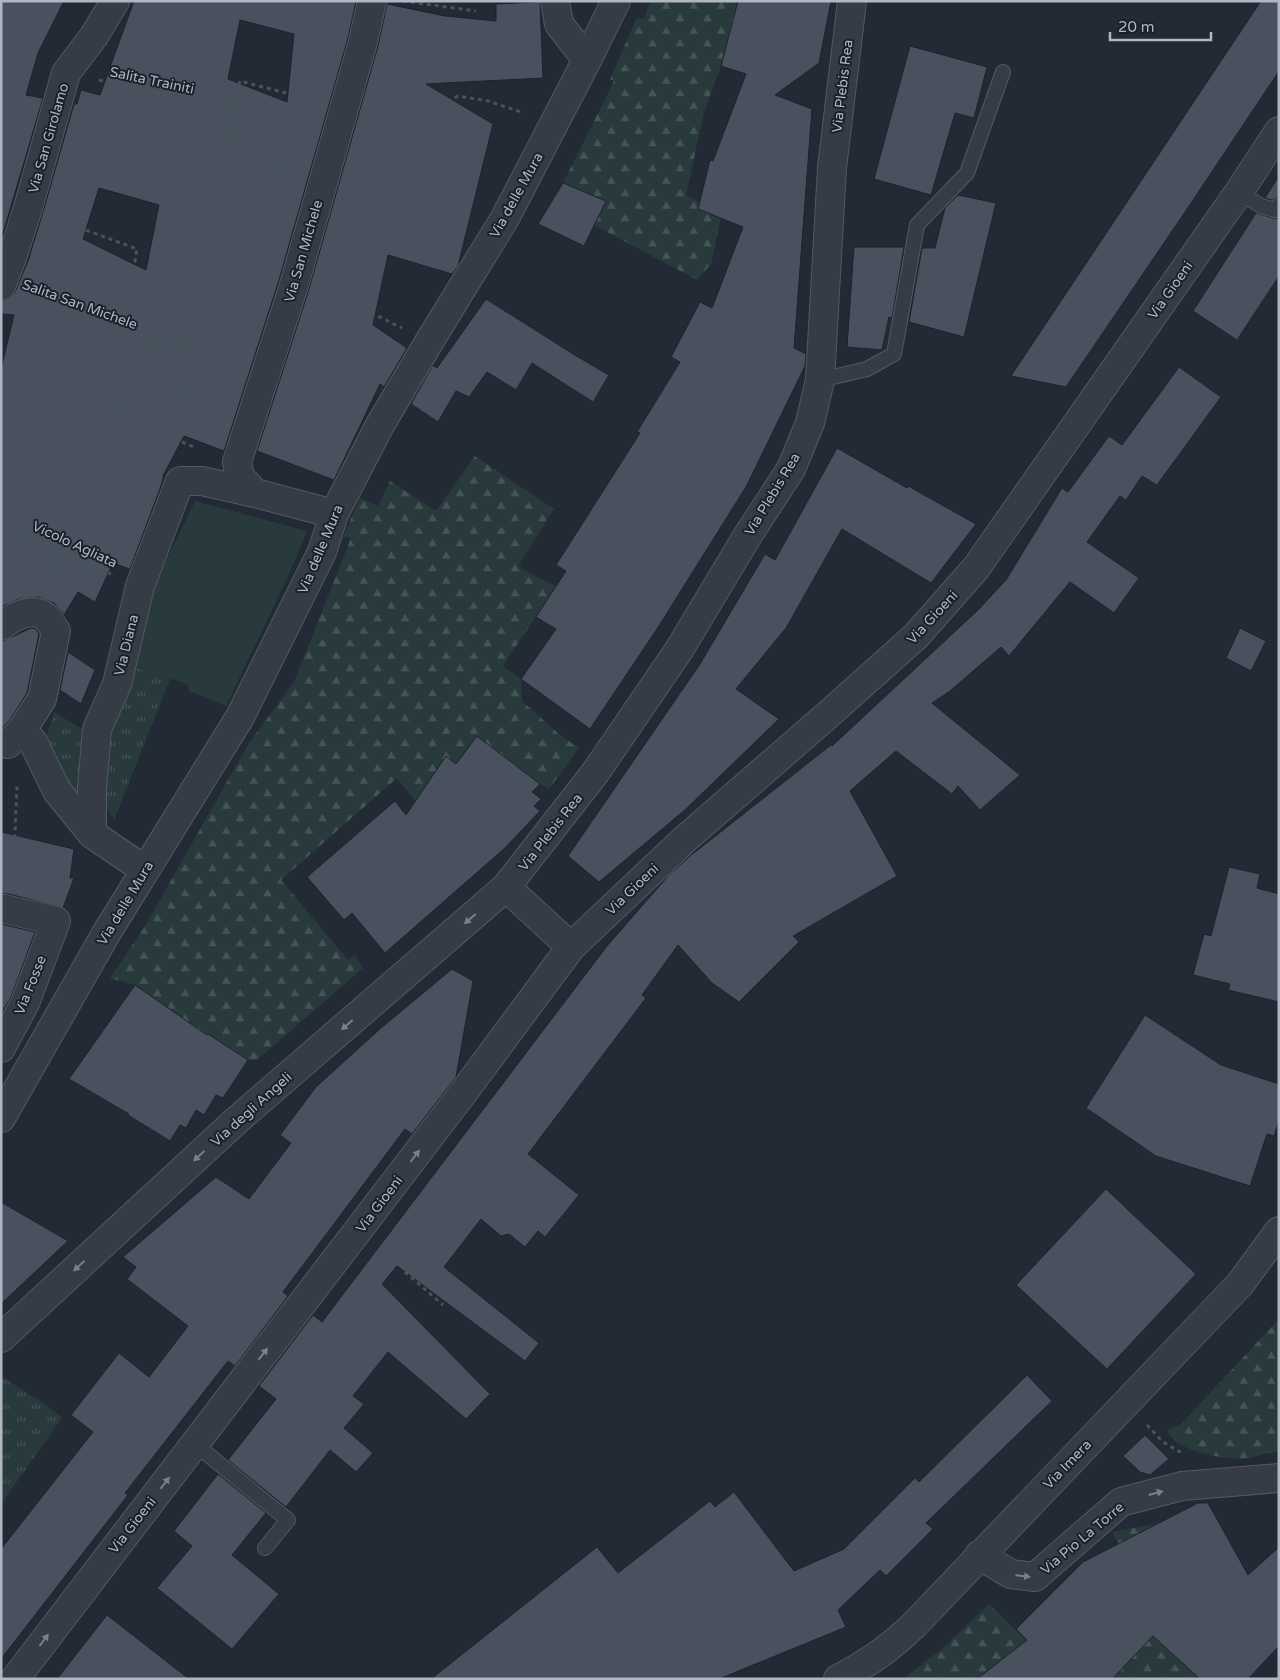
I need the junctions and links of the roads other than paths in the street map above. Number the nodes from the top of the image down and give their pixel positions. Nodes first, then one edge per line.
1 (115, 1) edge
2 (372, 1) edge
3 (555, 1) edge
4 (616, 1) edge
5 (852, 1) edge
6 (587, 60) junction
7 (1003, 72) dead end
8 (1279, 130) edge
9 (1239, 192) junction
10 (1279, 205) edge
11 (11, 290) edge
12 (820, 380) junction
13 (255, 493) junction
14 (334, 514) junction
15 (1, 626) edge
16 (92, 834) junction
17 (145, 870) junction
18 (506, 887) junction
19 (4, 909) road end
20 (571, 947) junction
21 (1, 1048) edge
22 (1, 1118) edge
23 (1279, 1231) edge
24 (1, 1338) edge
25 (195, 1444) junction
26 (1279, 1478) edge
27 (265, 1548) dead end
28 (980, 1556) junction
29 (15, 1679) edge
30 (838, 1679) edge

1 - 11 street, Via San Girolamo
2 - 13 street, Via San Michele
3 - 6 street
4 - 6 street, Via delle Mura
5 - 12 street, Via Plebis Rea
6 - 14 street, Via delle Mura
7 - 12 lane
8 - 9 street, Via Gioeni
9 - 10 lane
9 - 20 street, Via Gioeni
12 - 18 street, Via Plebis Rea
13 - 14 street
13 - 16 street, Via Diana
14 - 17 street, Via delle Mura
15 - 16 street
16 - 17 street
17 - 22 street, Via delle Mura
18 - 20 street
18 -> 24 street, Via degli Angeli
19 - 21 street, Via Fosse
25 -> 20 street, Via Gioeni
23 - 28 street, Via Imera
25 - 27 lane
29 -> 25 street, Via Gioeni
28 -> 26 street, Via Pio La Torre
28 - 30 street, Via Imera

